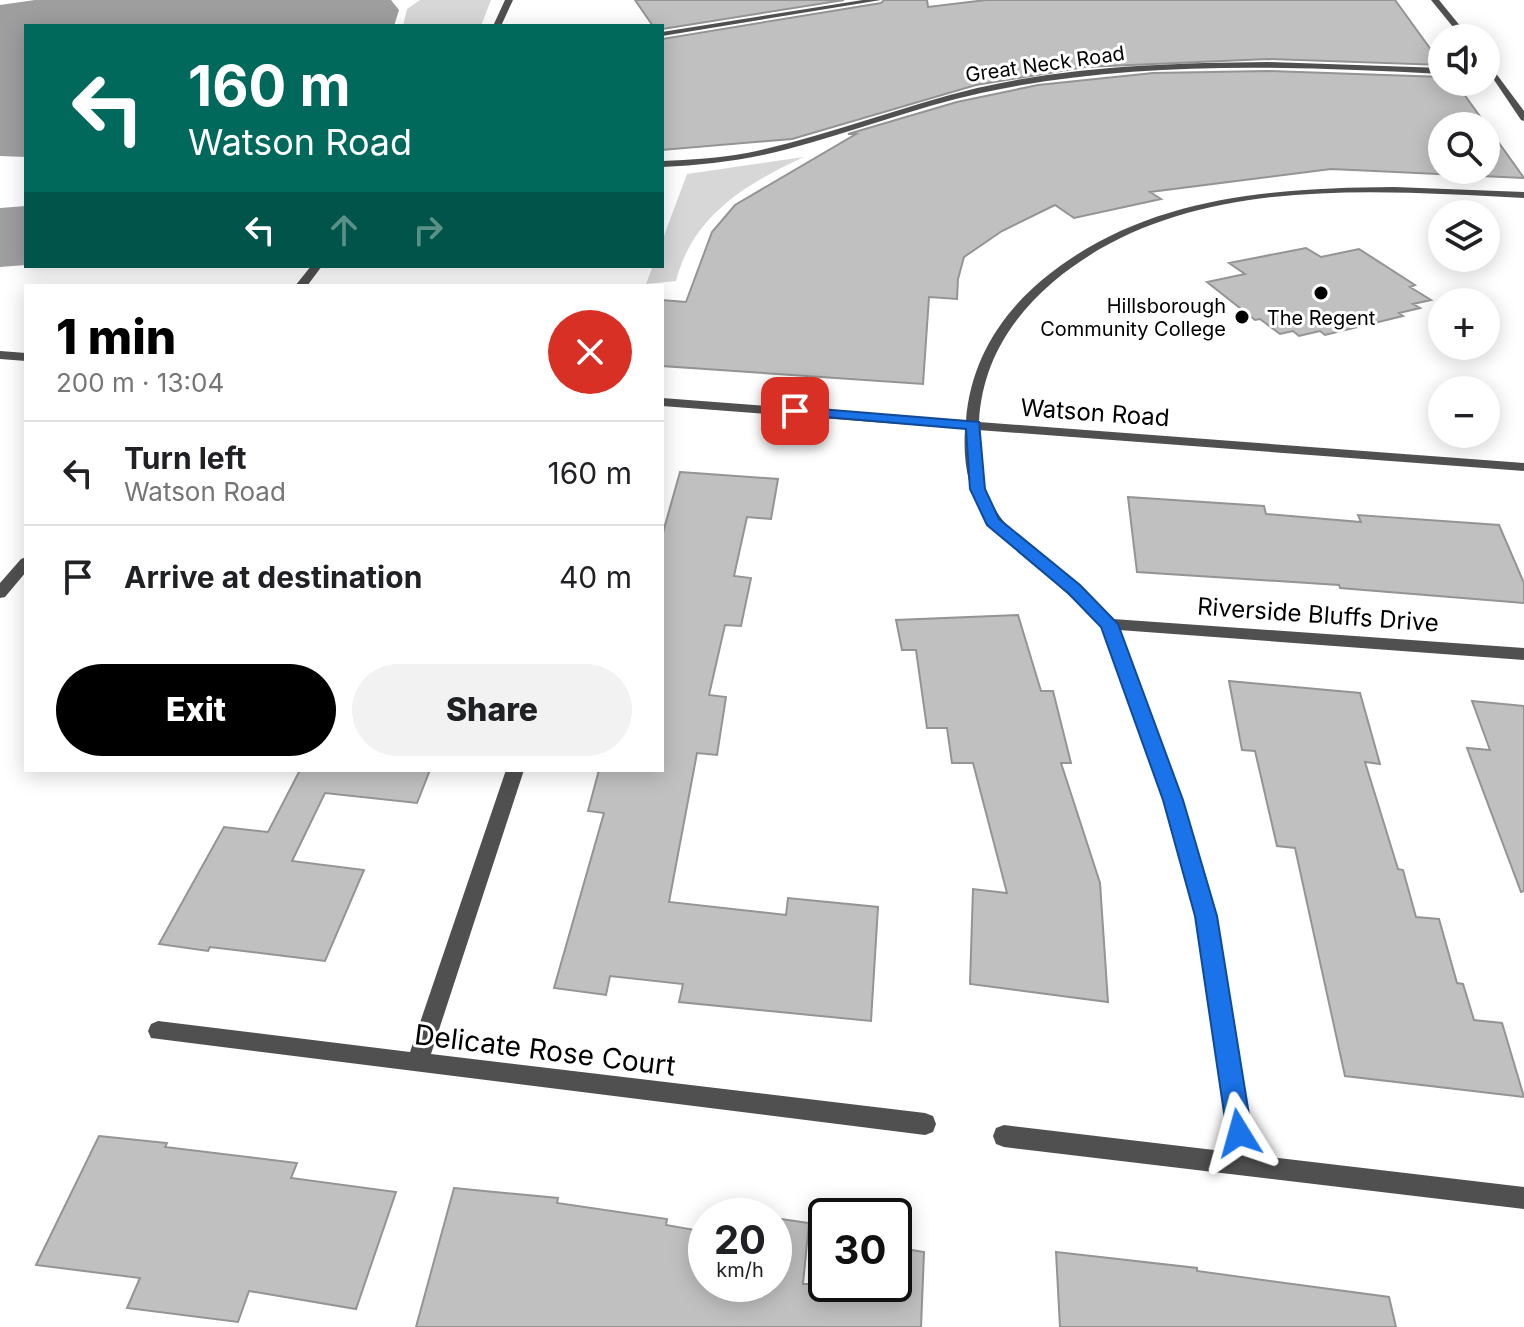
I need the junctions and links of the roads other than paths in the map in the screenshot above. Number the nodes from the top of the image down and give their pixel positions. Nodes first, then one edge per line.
1 (509, 0) edge
2 (877, 0) edge
3 (1435, 0) edge
4 (498, 24) edge
5 (1455, 24) edge
6 (664, 34) edge
7 (1428, 71) edge
8 (1500, 85) edge
9 (1524, 118) edge
10 (664, 164) edge
11 (1524, 195) edge
12 (315, 268) edge
13 (303, 284) edge
14 (0, 355) edge
15 (24, 357) edge
16 (664, 402) edge
17 (974, 425) junction
18 (1524, 467) edge
19 (24, 564) edge
20 (0, 593) edge
21 (1109, 624) junction
22 (1524, 654) edge
23 (514, 772) edge
24 (158, 1031) dead end
25 (417, 1063) junction
26 (925, 1124) dead end
27 (1004, 1136) dead end
28 (1244, 1164) junction
29 (1524, 1198) edge

1 - 4 street
2 - 6 street
3 - 5 street
7 - 10 street, Great Neck Road
8 - 9 street
11 - 17 street
12 - 13 street
14 - 15 street
16 - 17 street, Watson Road
17 - 18 street, Watson Road
17 - 21 street
19 - 20 street
21 - 22 street, Riverside Bluffs Drive
21 - 28 street
23 - 25 street
24 - 25 street, Delicate Rose Court
25 - 26 street, Delicate Rose Court
27 - 28 street
28 - 29 street

